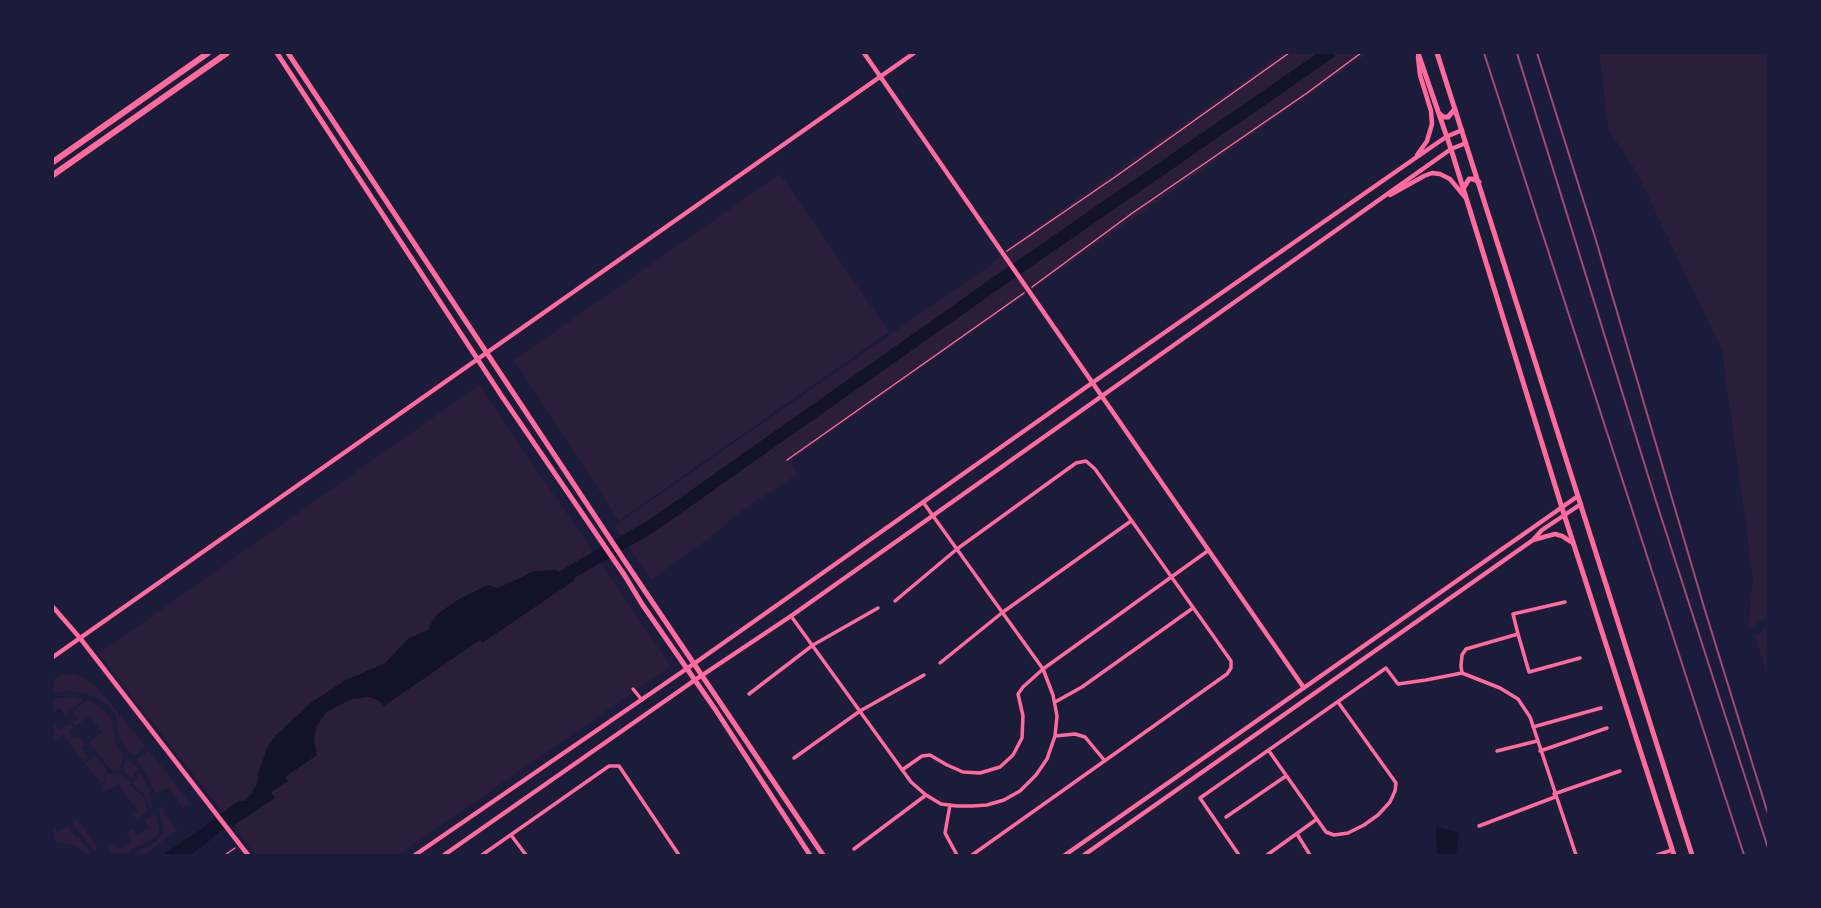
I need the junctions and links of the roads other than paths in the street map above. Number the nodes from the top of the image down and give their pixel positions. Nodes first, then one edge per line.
1 (208, 53) edge
2 (228, 53) edge
3 (277, 53) edge
4 (288, 53) edge
5 (864, 53) edge
6 (914, 53) edge
7 (1417, 53) edge
8 (1437, 53) edge
9 (880, 76) junction
10 (1455, 109) junction
11 (1439, 114) junction
12 (1462, 130) junction
13 (1446, 137) junction
14 (1466, 143) junction
15 (1451, 149) junction
16 (1414, 159) junction
17 (53, 162) edge
18 (53, 175) edge
19 (1479, 182) junction
20 (1463, 189) junction
21 (1466, 200) junction
22 (1377, 201) junction
23 (488, 352) junction
24 (478, 359) junction
25 (1092, 383) junction
26 (1102, 396) junction
27 (1578, 496) junction
28 (923, 502) junction
29 (1580, 504) junction
30 (1562, 508) junction
31 (1564, 515) junction
32 (933, 516) junction
33 (1132, 521) junction
34 (1533, 540) junction
35 (1573, 543) junction
36 (957, 549) junction
37 (1209, 550) junction
38 (1171, 577) junction
39 (895, 601) dead end
40 (1565, 602) dead end
41 (53, 607) edge
42 (878, 608) dead end
43 (1193, 608) junction
44 (1003, 612) junction
45 (791, 616) junction
46 (1518, 634) junction
47 (80, 638) junction
48 (813, 645) junction
49 (53, 657) edge
50 (1580, 658) dead end
51 (695, 663) junction
52 (940, 663) dead end
53 (687, 668) junction
54 (1043, 668) junction
55 (1462, 672) junction
56 (924, 674) dead end
57 (703, 676) junction
58 (695, 680) junction
59 (1304, 688) junction
60 (632, 689) dead end
61 (749, 694) dead end
62 (642, 700) junction
63 (1055, 702) junction
64 (1338, 702) junction
65 (1601, 708) dead end
66 (860, 711) junction
67 (1533, 727) junction
68 (1608, 728) dead end
69 (1055, 736) junction
70 (1537, 741) junction
71 (1269, 751) junction
72 (1496, 751) dead end
73 (1540, 751) junction
74 (794, 758) dead end
75 (1105, 761) junction
76 (902, 770) junction
77 (1620, 771) dead end
78 (1286, 776) junction
79 (926, 795) junction
80 (1555, 796) junction
81 (950, 805) junction
82 (1226, 817) dead end
83 (1317, 820) junction
84 (1479, 826) dead end
85 (1297, 834) junction
86 (511, 835) junction
87 (854, 849) dead end
88 (1673, 853) edge
89 (248, 855) edge
90 (415, 855) edge
91 (444, 855) edge
92 (482, 855) edge
93 (526, 855) edge
94 (679, 855) edge
95 (810, 855) edge
96 (823, 855) edge
97 (957, 855) edge
98 (972, 855) edge
99 (1065, 855) edge
100 (1084, 855) edge
101 (1239, 855) edge
102 (1267, 855) edge
103 (1310, 855) edge
104 (1576, 855) edge
105 (1658, 855) edge
106 (1692, 855) edge

1 - 17 main road
2 - 18 main road
3 - 24 main road
4 - 23 main road
5 - 9 street
6 - 9 street
7 - 11 main road
7 - 16 street
8 - 10 main road
9 - 23 street
9 - 25 street
10 - 11 main road
10 - 12 main road
11 - 13 main road
12 - 13 street
12 - 14 main road
13 - 15 main road
13 - 16 street
14 - 15 street
14 - 19 main road
15 - 20 main road
15 - 22 street
16 - 25 street
19 - 20 main road
19 - 27 main road
20 - 21 main road
21 - 22 street
21 - 30 main road
22 - 26 street
23 - 24 street
23 - 51 main road
24 - 47 street
24 - 53 main road
25 - 26 street
25 - 28 street
26 - 32 street
26 - 37 street
27 - 29 main road
27 - 30 street
28 - 32 street
28 - 51 street
29 - 31 street
29 - 106 main road
30 - 31 main road
30 - 59 street
31 - 34 street
31 - 35 main road
32 - 36 street
32 - 45 street
33 - 36 street
33 - 38 street
33 - 44 street
34 - 35 street
34 - 100 street
35 - 88 main road
36 - 39 street
36 - 44 street
37 - 38 street
37 - 59 street
38 - 43 street
38 - 54 street
40 - 46 street
41 - 47 street
42 - 48 street
43 - 63 street
43 - 75 street
44 - 52 street
44 - 54 street
45 - 48 street
45 - 57 street
46 - 50 street
46 - 55 street
47 - 49 street
47 - 89 street
48 - 61 street
48 - 66 street
51 - 53 street
51 - 57 main road
53 - 58 main road
53 - 62 street
54 - 63 street
54 - 76 street
55 - 64 street
55 - 67 street
56 - 66 street
57 - 58 street
57 - 96 main road
58 - 91 street
58 - 95 main road
59 - 99 street
60 - 62 street
62 - 90 street
63 - 69 street
64 - 71 street
64 - 83 street
65 - 67 street
66 - 74 street
66 - 76 street
67 - 70 street
68 - 73 street
69 - 75 street
69 - 81 street
70 - 72 street
70 - 73 street
71 - 78 street
71 - 101 street
73 - 80 street
75 - 98 street
76 - 79 street
77 - 80 street
78 - 82 street
78 - 83 street
79 - 81 street
79 - 87 street
80 - 84 street
80 - 104 street
81 - 97 street
83 - 85 street
85 - 102 street
85 - 103 street
86 - 92 street
86 - 93 street
86 - 94 street
88 - 105 street

